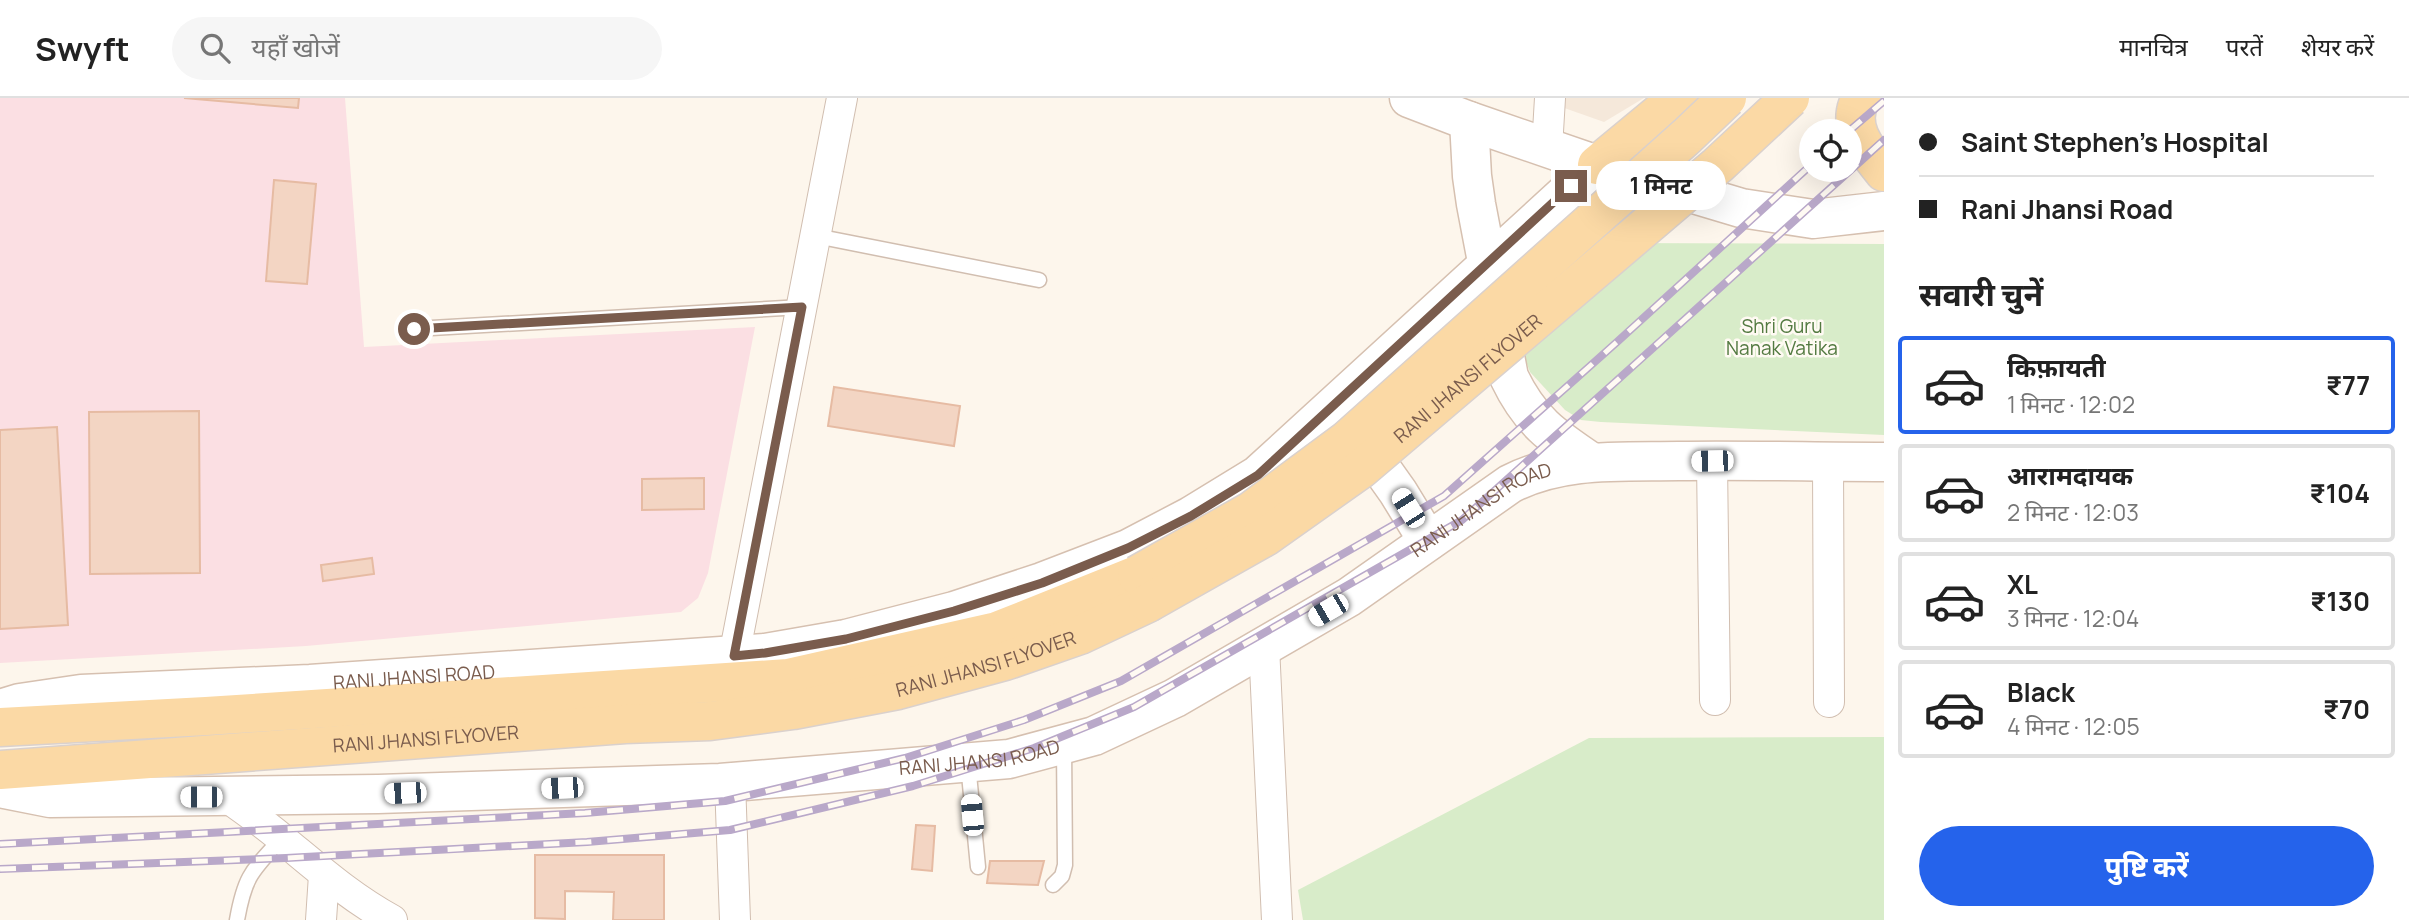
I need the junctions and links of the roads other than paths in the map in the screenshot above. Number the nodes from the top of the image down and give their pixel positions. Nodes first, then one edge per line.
1 (842, 98) edge
2 (1409, 98) edge
3 (1550, 98) edge
4 (1678, 98) edge
5 (1727, 98) edge
6 (1790, 98) edge
7 (1861, 98) edge
8 (1469, 121) junction
9 (1547, 148) junction
10 (1597, 165) junction
11 (1884, 172) edge
12 (1884, 211) edge
13 (816, 236) junction
14 (1486, 264) junction
15 (1039, 280) dead end
16 (802, 307) junction
17 (414, 329) dead end
18 (1335, 402) junction
19 (1712, 461) junction
20 (1828, 462) junction
21 (1884, 462) edge
22 (1591, 463) junction
23 (1428, 541) junction
24 (1264, 646) junction
25 (734, 656) junction
26 (1715, 700) dead end
27 (1829, 702) dead end
28 (7, 721) edge
29 (1064, 744) junction
30 (967, 763) junction
31 (9, 775) edge
32 (730, 782) junction
33 (227, 797) junction
34 (282, 838) junction
35 (978, 867) dead end
36 (324, 875) junction
37 (1053, 885) dead end
38 (237, 920) edge
39 (321, 920) edge
40 (392, 920) edge
41 (735, 920) edge
42 (1277, 920) edge

1 - 13 street
2 - 8 main road
3 - 9 street
4 - 10 main road
5 - 28 main road, RANI JHANSI FLYOVER, bridge
6 - 31 main road, RANI JHANSI FLYOVER, bridge
7 - 11 main road
8 - 9 main road
8 - 14 main road
9 - 10 main road
10 - 12 main road
10 - 14 main road, RANI JHANSI ROAD
13 - 15 lane
13 - 16 street
14 - 18 main road, RANI JHANSI ROAD
14 - 22 main road
16 - 17 lane
16 - 25 street
18 - 23 main road
18 - 25 main road, RANI JHANSI ROAD
19 - 20 main road, RANI JHANSI ROAD
19 - 22 main road, RANI JHANSI ROAD
19 - 26 street
20 - 21 main road, RANI JHANSI ROAD
20 - 27 street
22 - 23 main road, RANI JHANSI ROAD
23 - 24 main road, RANI JHANSI ROAD
24 - 29 main road, RANI JHANSI ROAD
24 - 42 street
25 - 28 main road, RANI JHANSI ROAD
29 - 30 main road, RANI JHANSI ROAD
29 - 37 lane
30 - 32 main road, RANI JHANSI ROAD
30 - 35 lane
31 - 33 main road, RANI JHANSI ROAD
32 - 33 main road, RANI JHANSI ROAD
32 - 41 street
33 - 34 street
34 - 36 street
34 - 38 lane
36 - 39 street
36 - 40 street

